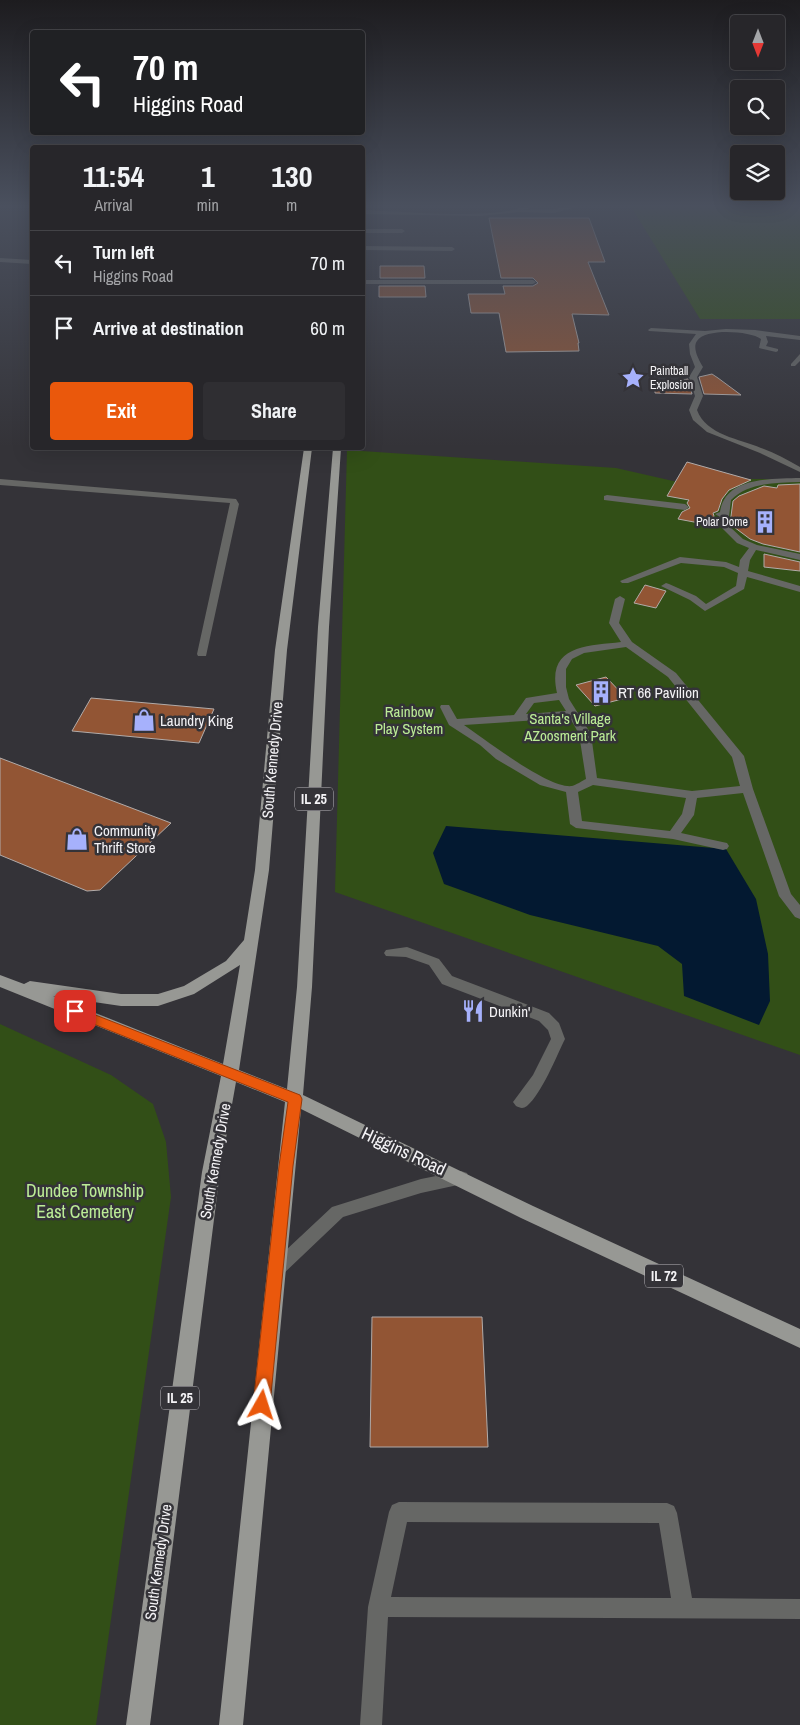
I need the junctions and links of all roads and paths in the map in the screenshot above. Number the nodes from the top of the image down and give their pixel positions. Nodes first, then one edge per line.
1 (651, 330) dead end
2 (710, 332) junction
3 (754, 332) junction
4 (781, 337) junction
5 (800, 338) edge
6 (722, 339) dead end
7 (800, 344) edge
8 (776, 350) dead end
9 (800, 356) edge
10 (793, 365) dead end
11 (308, 450) edge
12 (337, 450) edge
13 (800, 470) edge
14 (800, 480) edge
15 (0, 482) edge
16 (607, 498) dead end
17 (685, 507) dead end
18 (754, 547) junction
19 (800, 557) edge
20 (742, 572) junction
21 (625, 581) dead end
22 (666, 586) dead end
23 (800, 589) edge
24 (620, 599) dead end
25 (628, 644) junction
26 (202, 654) dead end
27 (563, 696) junction
28 (445, 707) dead end
29 (573, 714) junction
30 (518, 718) junction
31 (453, 723) junction
32 (592, 781) junction
33 (747, 789) junction
34 (572, 790) junction
35 (692, 795) junction
36 (673, 835) junction
37 (724, 846) dead end
38 (800, 914) edge
39 (253, 939) junction
40 (392, 953) dead end
41 (3, 982) edge
42 (230, 1073) junction
43 (295, 1099) junction
44 (521, 1102) dead end
45 (461, 1178) junction
46 (275, 1271) junction
47 (800, 1339) edge
48 (378, 1607) junction
49 (683, 1607) junction
50 (800, 1609) edge
51 (138, 1725) edge
52 (231, 1725) edge
53 (371, 1725) edge

1 - 2 lane
2 - 3 lane
2 - 6 lane
2 - 13 lane
3 - 4 lane
3 - 8 lane
4 - 5 lane
4 - 7 lane
9 - 10 lane
11 - 39 main road, South Kennedy Drive / IL 25
12 - 43 main road, IL 25
14 - 18 lane
15 - 26 lane
16 - 17 lane
18 - 19 lane
18 - 20 lane
20 - 21 lane
20 - 22 lane
20 - 23 lane
24 - 25 lane
25 - 27 lane
25 - 33 lane
27 - 29 lane
27 - 30 lane
28 - 31 lane
29 - 30 lane
29 - 32 lane
30 - 31 lane
31 - 34 lane
32 - 34 lane
32 - 35 lane
33 - 35 lane
33 - 38 lane
34 - 36 lane
35 - 36 lane
36 - 37 lane
39 - 41 main road
39 - 42 main road, South Kennedy Drive / IL 25
40 - 44 lane
41 - 42 main road, Higgins Road / IL 72
42 - 43 main road, Higgins Road / IL 72
42 - 51 main road, South Kennedy Drive / IL 25
43 - 45 main road, Higgins Road / IL 72
43 - 46 main road, IL 25
45 - 46 lane
45 - 47 main road, Higgins Road / IL 72
46 - 52 main road, IL 25
48 - 49 lane
48 - 49 lane
48 - 53 lane
49 - 50 lane

